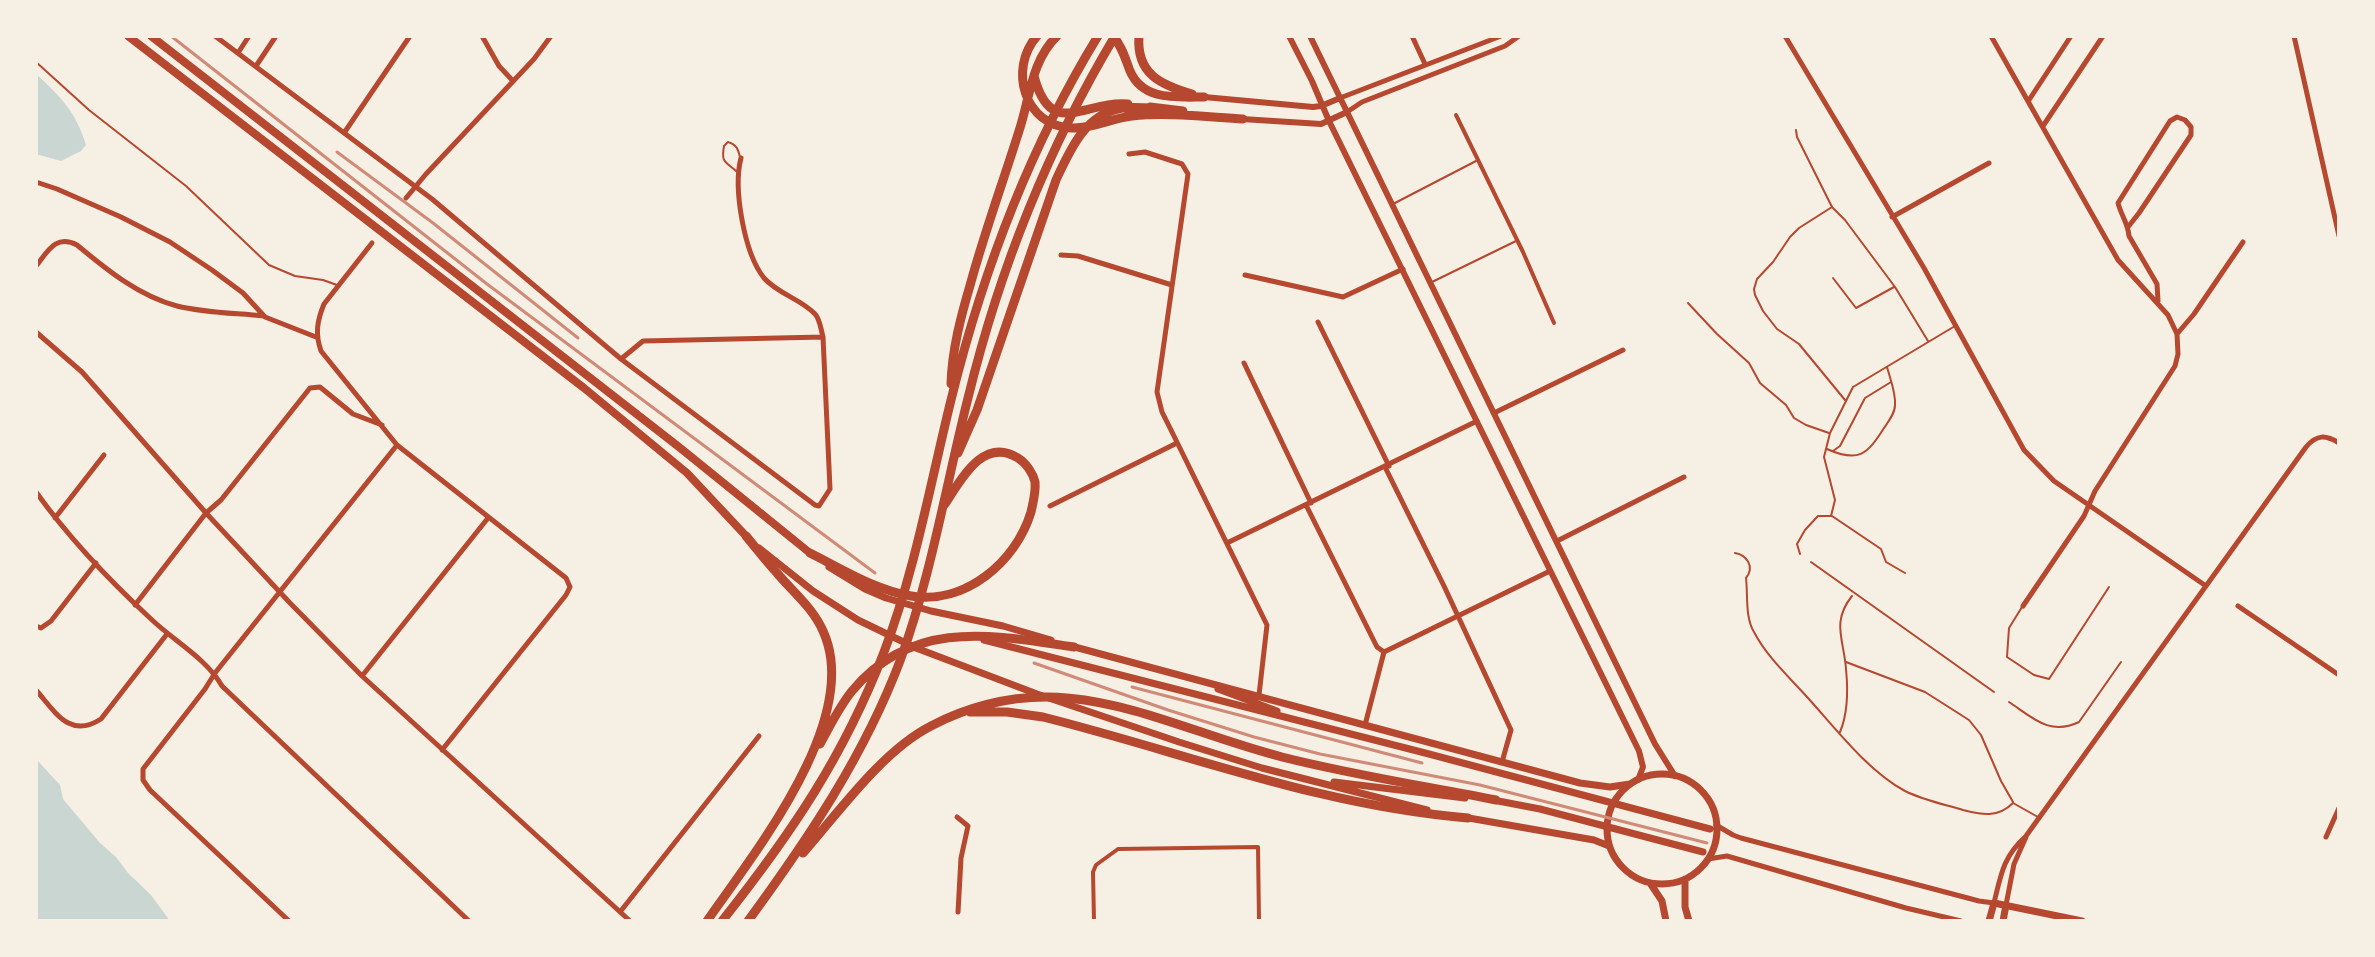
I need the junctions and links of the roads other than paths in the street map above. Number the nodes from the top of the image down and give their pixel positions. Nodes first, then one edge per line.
1 (128, 36) edge
2 (151, 36) edge
3 (215, 36) edge
4 (249, 36) edge
5 (276, 36) edge
6 (410, 36) edge
7 (482, 36) edge
8 (551, 36) edge
9 (1057, 36) edge
10 (1098, 36) edge
11 (1114, 36) edge
12 (1139, 36) edge
13 (1289, 36) edge
14 (1310, 36) edge
15 (1412, 36) edge
16 (1501, 36) edge
17 (1519, 36) edge
18 (1785, 36) edge
19 (1991, 36) edge
20 (2071, 36) edge
21 (2103, 36) edge
22 (2294, 36) edge
23 (1036, 38) edge
24 (238, 53) junction
25 (36, 62) edge
26 (1425, 64) junction
27 (256, 66) junction
28 (1034, 76) junction
29 (513, 81) junction
30 (1204, 97) junction
31 (1340, 98) junction
32 (2029, 100) junction
33 (1321, 106) junction
34 (1154, 108) junction
35 (1347, 112) junction
36 (1205, 114) joint
37 (1456, 115) dead end
38 (1243, 119) junction
39 (1329, 121) junction
40 (2043, 126) junction
41 (1796, 130) dead end
42 (344, 133) junction
43 (1129, 154) dead end
44 (741, 158) joint
45 (1477, 161) junction
46 (1989, 163) dead end
47 (737, 172) junction
48 (36, 182) edge
49 (416, 187) junction
50 (406, 198) dead end
51 (1393, 204) junction
52 (1832, 207) junction
53 (1892, 217) junction
54 (2128, 227) junction
55 (2339, 236) edge
56 (1517, 240) junction
57 (2243, 242) dead end
58 (372, 243) dead end
59 (1061, 255) dead end
60 (36, 266) edge
61 (1403, 269) junction
62 (1245, 275) dead end
63 (1833, 278) dead end
64 (1431, 283) junction
65 (338, 285) junction
66 (1172, 285) junction
67 (1895, 287) junction
68 (2158, 302) junction
69 (1688, 303) dead end
70 (265, 317) junction
71 (1318, 322) dead end
72 (1554, 323) dead end
73 (1955, 326) junction
74 (36, 332) edge
75 (2177, 334) junction
76 (316, 337) junction
77 (823, 337) junction
78 (1928, 341) junction
79 (1623, 350) dead end
80 (621, 359) junction
81 (1244, 363) dead end
82 (1887, 365) junction
83 (1891, 382) junction
84 (951, 400) junction
85 (1846, 401) junction
86 (1494, 413) junction
87 (1477, 421) junction
88 (383, 426) junction
89 (1830, 433) junction
90 (1177, 443) junction
91 (2339, 443) edge
92 (397, 445) junction
93 (1826, 449) junction
94 (1832, 451) junction
95 (104, 455) dead end
96 (952, 463) junction
97 (1387, 466) junction
98 (1684, 477) dead end
99 (36, 492) edge
100 (1309, 504) junction
101 (2089, 504) junction
102 (1050, 506) dead end
103 (941, 510) junction
104 (206, 513) junction
105 (1831, 516) junction
106 (55, 518) junction
107 (488, 518) junction
108 (746, 536) junction
109 (1557, 541) junction
110 (1227, 543) junction
111 (810, 553) junction
112 (1735, 553) dead end
113 (1799, 553) dead end
114 (1811, 562) dead end
115 (96, 563) junction
116 (1550, 571) junction
117 (1905, 573) dead end
118 (2206, 586) junction
119 (2109, 587) dead end
120 (280, 592) junction
121 (1854, 594) junction
122 (135, 605) junction
123 (2023, 606) joint
124 (2238, 606) dead end
125 (1457, 617) junction
126 (36, 626) edge
127 (167, 634) junction
128 (948, 637) junction
129 (1074, 647) junction
130 (1384, 652) junction
131 (1846, 662) junction
132 (2121, 662) dead end
133 (215, 673) junction
134 (2339, 675) edge
135 (362, 676) junction
136 (1193, 679) junction
137 (36, 690) edge
138 (1994, 692) dead end
139 (1259, 695) junction
140 (2009, 702) dead end
141 (962, 713) junction
142 (1365, 726) junction
143 (1322, 727) junction
144 (1840, 733) junction
145 (759, 736) dead end
146 (442, 750) junction
147 (1502, 762) junction
148 (1675, 776) junction
149 (1308, 779) junction
150 (800, 781) junction
151 (1634, 782) junction
152 (1496, 800) junction
153 (2013, 803) junction
154 (2339, 808) edge
155 (957, 817) dead end
156 (1468, 818) junction
157 (2039, 818) junction
158 (1713, 827) junction
159 (2026, 836) junction
160 (2326, 837) dead end
161 (1609, 846) junction
162 (1706, 856) junction
163 (1685, 879) junction
164 (1650, 883) junction
165 (774, 886) junction
166 (1994, 903) junction
167 (2006, 905) junction
168 (620, 912) junction
169 (958, 912) dead end
170 (289, 921) edge
171 (469, 921) edge
172 (630, 921) edge
173 (707, 921) edge
174 (722, 921) edge
175 (748, 921) edge
176 (1094, 921) edge
177 (1259, 921) edge
178 (1666, 921) edge
179 (1689, 921) edge
180 (1961, 921) edge
181 (1989, 921) edge
182 (2003, 921) edge
183 (2082, 921) edge

1 - 108 main road
2 - 111 main road
3 - 24 street
4 - 24 street
5 - 27 street
6 - 42 street
7 - 29 street
8 - 29 street
9 - 28 highway
10 - 84 highway
11 - 30 highway
11 - 96 highway
12 - 30 highway
13 - 33 street
14 - 31 street
15 - 26 street
16 - 26 street
17 - 35 street
18 - 53 street
19 - 32 street
20 - 32 street
21 - 40 street
22 - 55 street
23 - 38 highway
24 - 27 street
25 - 65 lane
26 - 31 street
27 - 42 street
28 - 34 highway
28 - 84 highway
29 - 49 street
30 - 33 street
31 - 33 street
31 - 35 street
32 - 40 street
33 - 39 street
34 - 36 highway
34 - 96 highway
35 - 39 street
35 - 51 street
36 - 38 street
37 - 45 street
38 - 39 street
39 - 61 street
40 - 68 street
41 - 52 lane
42 - 49 street
43 - 66 street
44 - 47 street
44 - 47 lane
45 - 51 lane
45 - 56 street
46 - 53 street
47 - 77 street
48 - 70 street
49 - 50 street
49 - 80 street
51 - 64 street
52 - 67 lane
52 - 85 lane
53 - 73 street
54 - 54 street
54 - 68 street
56 - 64 lane
56 - 72 street
57 - 75 street
58 - 65 street
59 - 66 street
60 - 70 street
61 - 62 street
61 - 87 street
63 - 67 lane
64 - 86 street
65 - 76 street
66 - 90 street
67 - 78 lane
68 - 75 street
69 - 89 lane
70 - 76 street
71 - 97 street
73 - 78 lane
73 - 101 street
74 - 104 street
75 - 101 street
76 - 88 street
77 - 80 street
77 - 80 street
78 - 82 lane
79 - 86 street
81 - 100 street
82 - 83 lane
82 - 85 lane
83 - 94 lane
83 - 94 lane
84 - 174 highway
85 - 89 lane
86 - 87 street
86 - 109 street
87 - 97 street
87 - 116 street
88 - 92 street
88 - 104 street
89 - 93 lane
90 - 102 street
90 - 110 street
91 - 118 street
92 - 107 street
92 - 120 street
93 - 94 lane
93 - 105 lane
95 - 106 street
96 - 103 highway
97 - 100 street
97 - 125 street
98 - 109 street
99 - 106 street
100 - 110 street
100 - 130 street
101 - 118 street
101 - 123 street
103 - 111 highway
103 - 165 highway
104 - 120 street
104 - 122 street
105 - 113 lane
105 - 117 lane
106 - 115 street
107 - 135 street
107 - 146 street
108 - 149 main road
108 - 150 highway
109 - 148 street
110 - 139 street
111 - 129 main road
112 - 144 lane
114 - 121 lane
115 - 122 street
115 - 126 street
116 - 125 street
116 - 151 street
118 - 157 street
119 - 123 lane
120 - 133 street
120 - 135 street
121 - 131 lane
121 - 138 lane
122 - 127 street
124 - 134 street
125 - 130 street
125 - 147 street
127 - 133 street
127 - 137 street
128 - 129 highway
128 - 143 main road
128 - 150 highway
129 - 136 main road
130 - 142 street
131 - 144 lane
131 - 153 lane
132 - 140 lane
133 - 170 street
133 - 171 street
135 - 146 street
136 - 139 main road
136 - 143 main road
139 - 142 main road
141 - 152 highway
141 - 156 highway
141 - 165 highway
142 - 147 main road
143 - 158 main road
144 - 153 lane
145 - 168 street
146 - 168 street
147 - 151 main road
148 - 151 main road
148 - 158 main road
149 - 152 main road
149 - 156 main road
150 - 173 highway
151 - 161 main road
152 - 162 main road
153 - 157 lane
154 - 160 street
155 - 169 street
156 - 161 main road
157 - 159 street
158 - 162 main road
158 - 166 street
159 - 166 street
159 - 167 street
161 - 164 main road
162 - 163 main road
162 - 180 street
163 - 164 main road
163 - 179 main road
164 - 178 main road
165 - 175 highway
166 - 167 main road
166 - 181 main road
167 - 182 main road
167 - 183 main road
168 - 172 street
176 - 177 street

